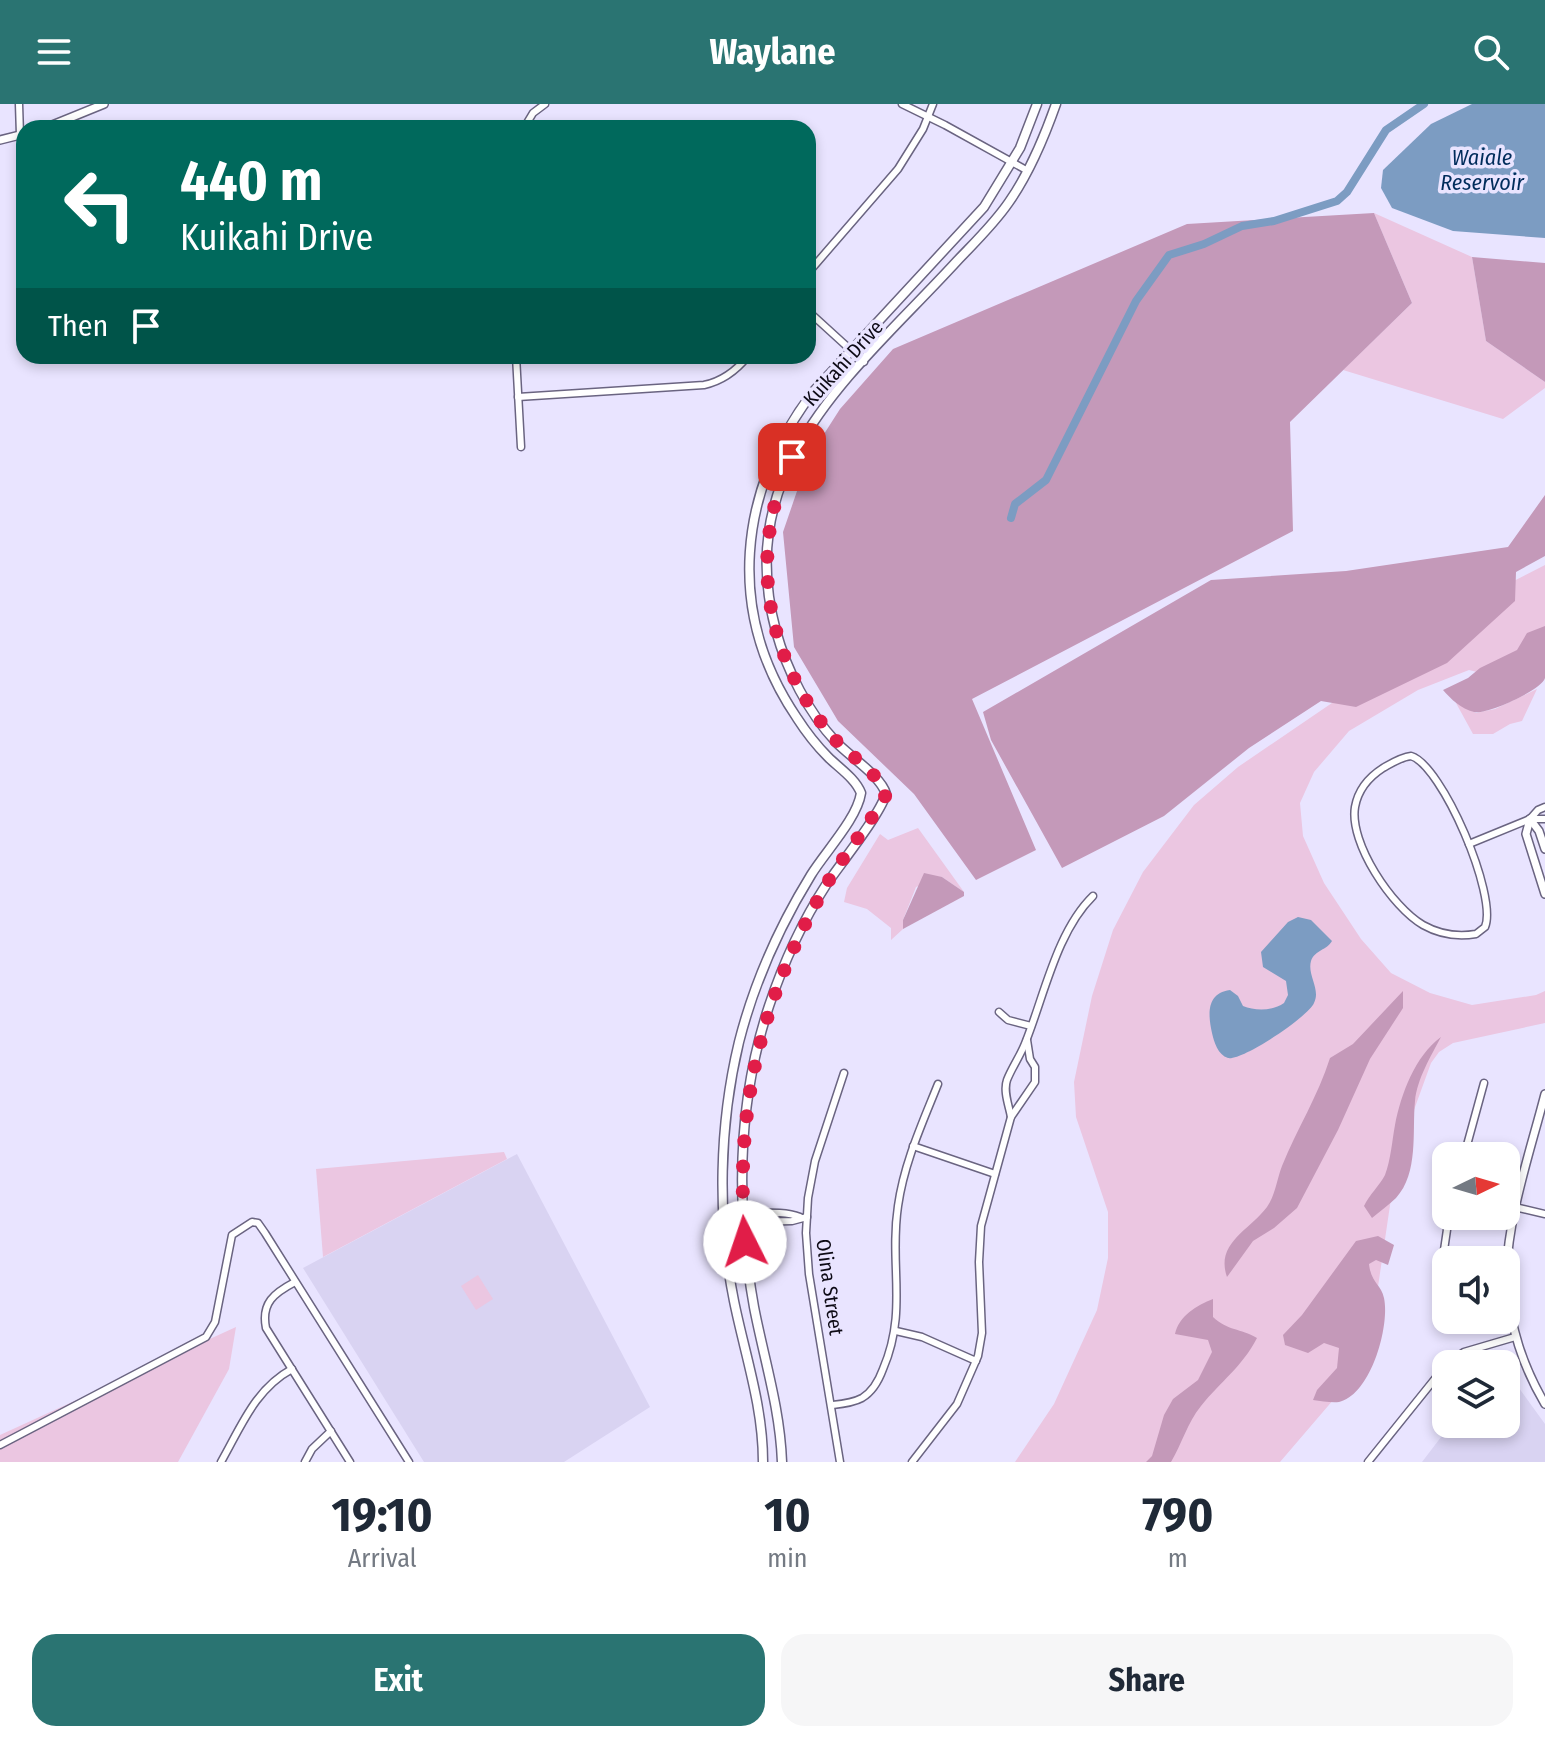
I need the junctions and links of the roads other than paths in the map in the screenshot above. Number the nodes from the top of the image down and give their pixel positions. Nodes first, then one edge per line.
1 (104, 104) edge
2 (545, 104) edge
3 (902, 104) edge
4 (933, 104) edge
5 (1037, 104) edge
6 (1056, 104) edge
7 (928, 116) junction
8 (65, 120) edge
9 (529, 120) edge
10 (1012, 163) junction
11 (1028, 171) junction
12 (816, 264) edge
13 (816, 318) edge
14 (851, 350) junction
15 (864, 362) junction
16 (516, 364) edge
17 (741, 364) edge
18 (518, 397) junction
19 (521, 447) dead end
20 (1545, 807) edge
21 (1530, 819) junction
22 (1545, 819) edge
23 (1469, 844) junction
24 (1545, 849) edge
25 (1545, 894) edge
26 (1093, 896) dead end
27 (999, 1012) dead end
28 (1031, 1026) junction
29 (1027, 1040) junction
30 (844, 1073) dead end
31 (1484, 1083) dead end
32 (938, 1084) dead end
33 (1545, 1094) edge
34 (1011, 1117) junction
35 (1468, 1142) edge
36 (913, 1146) junction
37 (995, 1174) junction
38 (1520, 1192) edge
39 (1520, 1209) edge
40 (1545, 1214) edge
41 (804, 1217) junction
42 (743, 1218) junction
43 (724, 1219) junction
44 (295, 1282) junction
45 (896, 1331) junction
46 (1515, 1334) edge
47 (1515, 1337) junction
48 (1471, 1350) edge
49 (976, 1361) junction
50 (292, 1369) junction
51 (1432, 1383) edge
52 (1545, 1404) edge
53 (832, 1405) junction
54 (331, 1431) junction
55 (0, 1445) edge
56 (404, 1460) edge
57 (221, 1462) edge
58 (305, 1462) edge
59 (350, 1462) edge
60 (763, 1462) edge
61 (782, 1462) edge
62 (840, 1462) edge
63 (912, 1462) edge
64 (1368, 1462) edge

1 - 8 street
2 - 9 street
3 - 7 street
4 - 7 street
5 - 10 main road, Kuikahi Drive
6 - 11 main road, Kuikahi Drive
7 - 10 street
7 - 12 street
10 - 11 street
10 - 14 main road, Kuikahi Drive
11 - 15 main road, Kuikahi Drive
13 - 14 street
14 - 15 street
14 - 43 main road, Kuikahi Drive
15 - 42 main road, Kuikahi Drive
16 - 18 street
17 - 18 street
18 - 19 street
20 - 21 street
21 - 22 street
21 - 23 street
21 - 24 street
21 - 25 street
23 - 23 street
26 - 28 street
27 - 28 street
28 - 29 street
29 - 34 street
29 - 34 street
30 - 41 street, Olina Street
31 - 35 street
32 - 36 street
33 - 38 street
34 - 37 street
36 - 37 street
36 - 45 street
37 - 49 street
39 - 40 street
41 - 42 street
41 - 53 street, Olina Street
42 - 43 street
42 - 61 main road
43 - 60 main road
44 - 50 street
44 - 55 street
44 - 56 street
45 - 49 street
45 - 53 street
46 - 47 street
47 - 48 street
47 - 52 street
49 - 63 street
50 - 54 street
50 - 57 street
51 - 64 street
53 - 62 street, Olina Street
54 - 58 street
54 - 59 street

